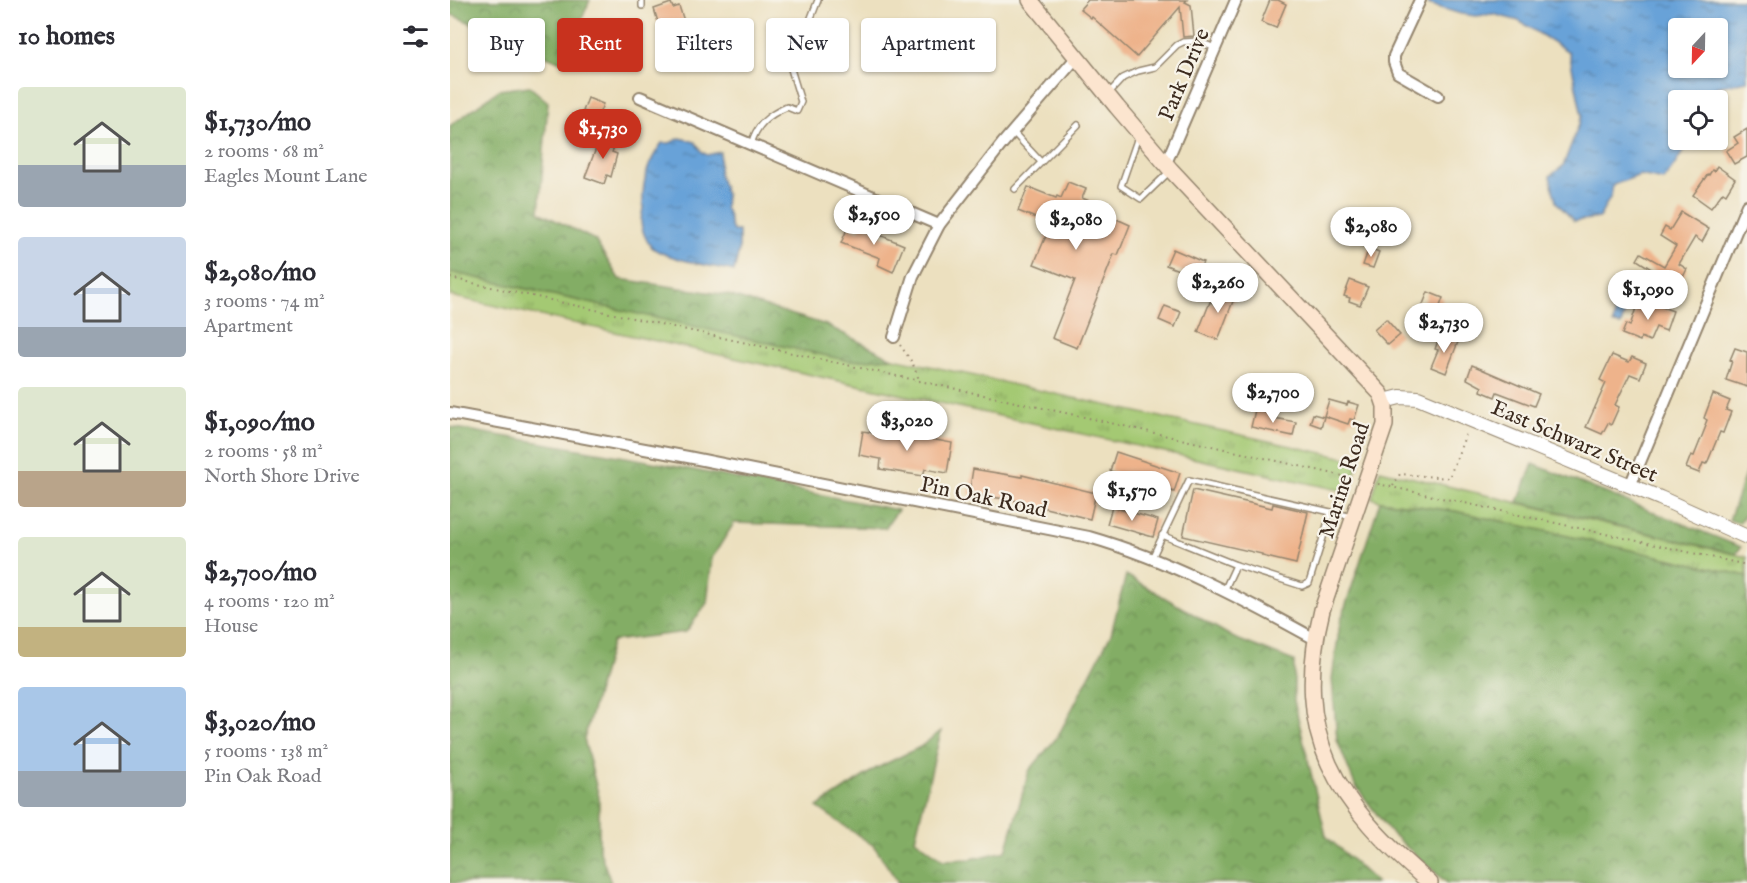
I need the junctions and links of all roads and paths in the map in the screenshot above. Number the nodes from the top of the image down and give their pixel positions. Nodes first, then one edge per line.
1 (819, 0) edge
2 (1030, 0) edge
3 (1236, 0) edge
4 (1420, 0) edge
5 (1215, 48) junction
6 (1076, 58) junction
7 (1107, 95) junction
8 (1438, 96) dead end
9 (640, 97) dead end
10 (1078, 125) dead end
11 (1013, 132) junction
12 (1139, 133) junction
13 (751, 145) junction
14 (1041, 162) junction
15 (1168, 166) junction
16 (1015, 189) dead end
17 (1747, 205) edge
18 (939, 225) junction
19 (450, 278) edge
20 (894, 337) joint
21 (920, 382) junction
22 (1384, 401) junction
23 (450, 414) edge
24 (1471, 420) junction
25 (1356, 479) dead end
26 (1374, 483) dead end
27 (1393, 486) junction
28 (1630, 486) junction
29 (1331, 512) junction
30 (1354, 517) junction
31 (1162, 536) junction
32 (1747, 537) edge
33 (1152, 558) junction
34 (1236, 565) junction
35 (1747, 565) edge
36 (1224, 591) junction
37 (1315, 639) junction
38 (1430, 883) edge

1 - 13 lane
2 - 6 main road, Marine Road
3 - 5 street, Park Drive
4 - 8 street
5 - 7 lane
5 - 15 street, Park Drive
6 - 7 main road, Marine Road
6 - 11 street
7 - 12 main road, Marine Road
9 - 13 street
10 - 14 lane
11 - 14 lane
11 - 18 street
12 - 15 main road, Marine Road
12 - 15 lane
13 - 18 street
14 - 16 lane
15 - 22 main road, Marine Road
17 - 28 street
18 - 20 street
19 - 21 path
20 - 21 path
21 - 25 path
22 - 24 street, East Schwarz Street
22 - 30 main road, Marine Road
23 - 33 street, Pin Oak Road
24 - 27 path
24 - 28 street, East Schwarz Street
26 - 27 path
27 - 35 path
28 - 32 street, East Schwarz Street
29 - 30 lane
29 - 31 lane
29 - 34 lane
30 - 37 main road, Marine Road
31 - 33 lane
31 - 34 lane
33 - 36 street, Pin Oak Road
34 - 36 lane
36 - 37 street, Pin Oak Road
37 - 38 main road, Marine Road

